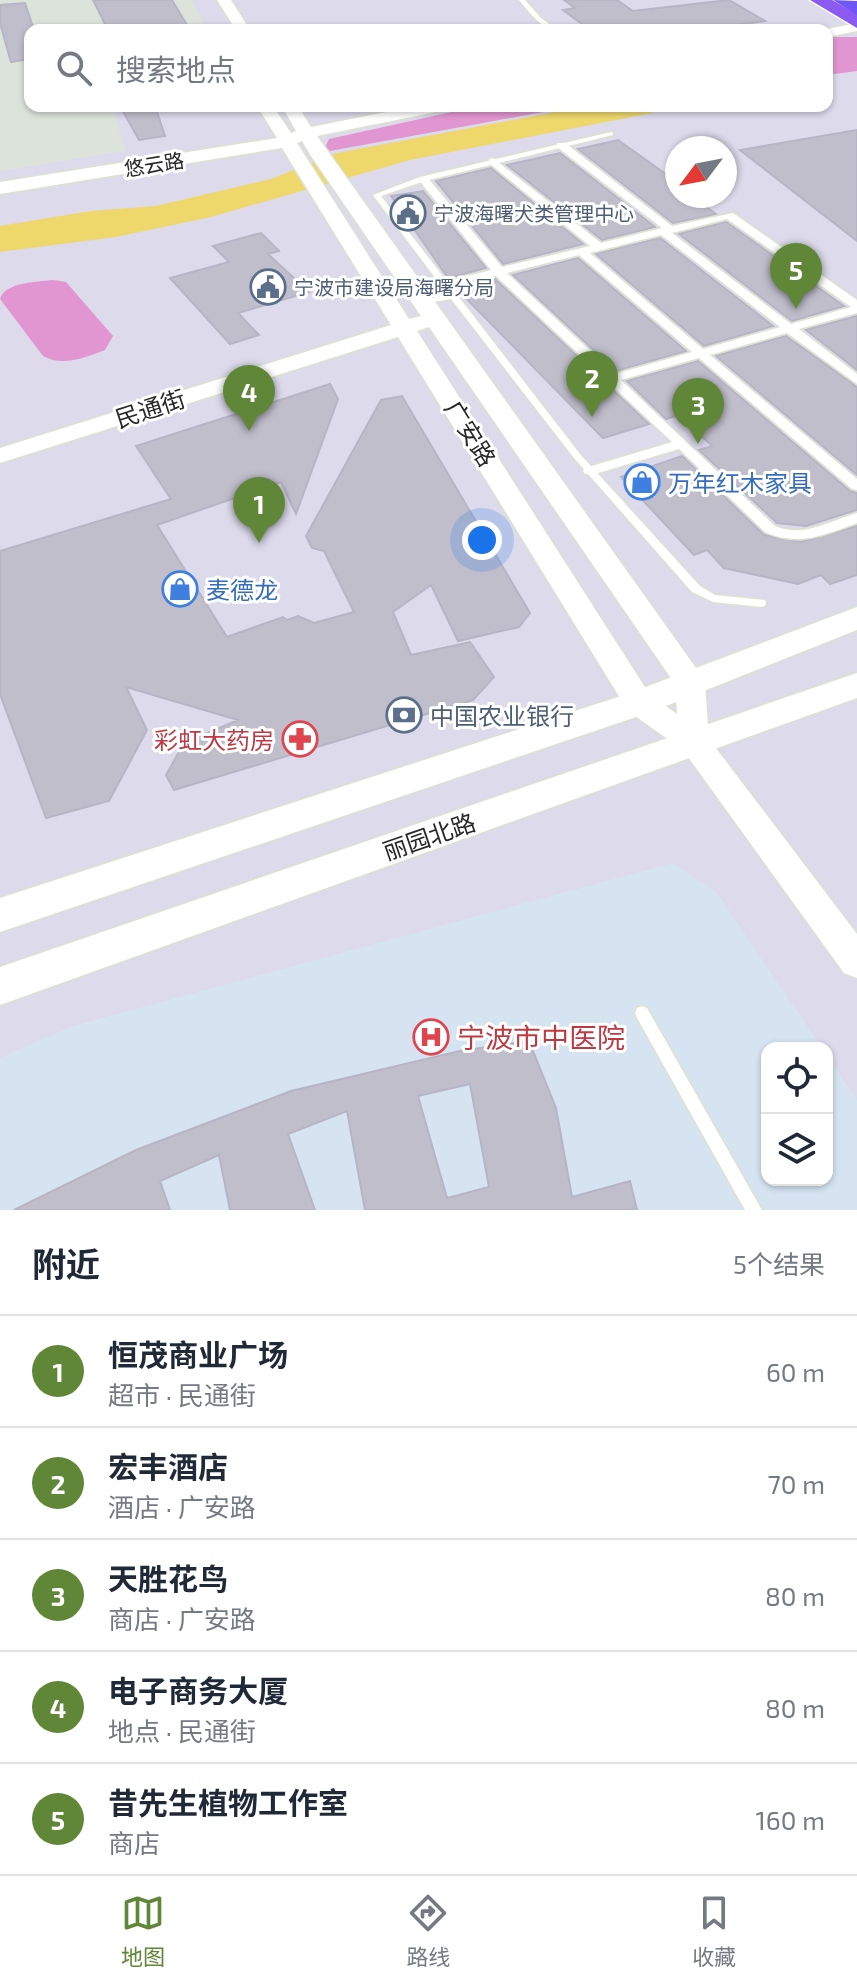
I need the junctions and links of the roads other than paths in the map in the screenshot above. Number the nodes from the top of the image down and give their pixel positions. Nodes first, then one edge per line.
1 (224, 0) edge
2 (522, 0) edge
3 (819, 0) edge
4 (842, 0) edge
5 (857, 9) edge
6 (239, 24) edge
7 (546, 24) edge
8 (857, 25) edge
9 (833, 31) edge
10 (269, 112) edge
11 (294, 112) edge
12 (411, 112) edge
13 (306, 133) junction
14 (611, 134) dead end
15 (283, 136) junction
16 (561, 145) junction
17 (493, 161) junction
18 (0, 174) edge
19 (423, 179) junction
20 (0, 188) edge
21 (668, 231) junction
22 (599, 247) junction
23 (581, 251) junction
24 (500, 273) junction
25 (444, 285) junction
26 (453, 296) junction
27 (857, 307) edge
28 (431, 310) junction
29 (404, 326) junction
30 (789, 328) junction
31 (703, 352) junction
32 (614, 378) junction
33 (857, 380) edge
34 (682, 444) junction
35 (0, 456) edge
36 (590, 471) junction
37 (857, 486) edge
38 (857, 518) edge
39 (761, 603) dead end
40 (857, 618) edge
41 (690, 683) junction
42 (857, 685) edge
43 (639, 703) junction
44 (694, 742) junction
45 (0, 915) edge
46 (857, 962) edge
47 (0, 986) edge
48 (642, 1013) dead end
49 (754, 1210) edge

1 - 6 street
2 - 7 lane
3 - 8 main road
4 - 5 highway
8 - 9 street
10 - 15 street, 广安路
11 - 13 street, 广安路
12 - 13 street, 悠云路
13 - 15 street, 悠云路
13 - 28 street, 广安路
14 - 16 lane
15 - 18 street, 悠云路
15 - 20 street, 悠云路
15 - 29 street, 广安路
16 - 17 lane
16 - 21 street
17 - 19 lane
17 - 22 street
19 - 24 street
19 - 25 lane
21 - 22 street
21 - 27 street
21 - 30 street
22 - 23 street
23 - 24 street
23 - 31 street
24 - 25 street
24 - 32 street
25 - 26 lane
26 - 28 lane
26 - 36 lane
27 - 30 street
28 - 29 street, 民通街
28 - 41 street, 广安路
29 - 35 street, 民通街
29 - 43 street, 广安路
30 - 31 street
30 - 33 street
31 - 32 street
31 - 37 street
32 - 34 street
34 - 36 street
34 - 38 street
36 - 39 lane
40 - 41 main road
41 - 43 main road
41 - 44 street
42 - 44 main road, 丽园北路
43 - 44 street, 广安路
43 - 45 main road
44 - 46 street, 广安路
44 - 47 main road, 丽园北路
48 - 49 lane

